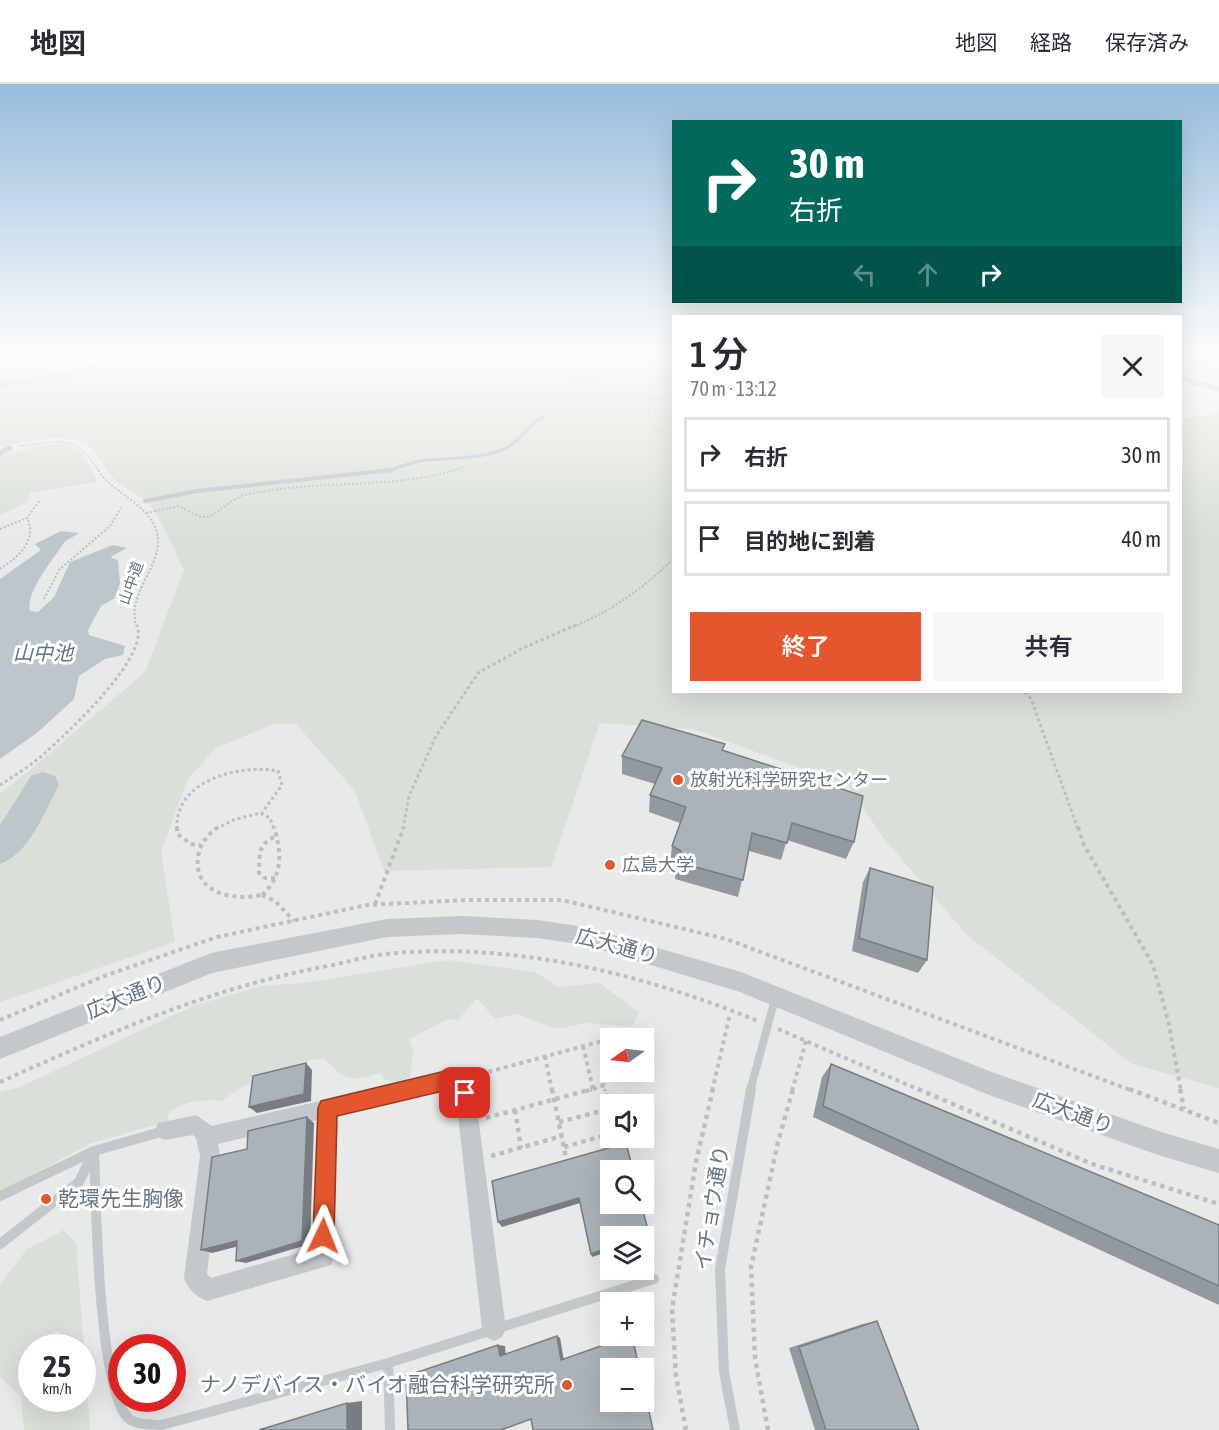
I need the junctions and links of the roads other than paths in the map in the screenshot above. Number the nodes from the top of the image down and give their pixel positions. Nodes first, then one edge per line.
1 (776, 996) junction
2 (0, 1048) edge
3 (327, 1108) junction
4 (165, 1130) joint
5 (206, 1137) junction
6 (94, 1151) junction
7 (1219, 1161) edge
8 (0, 1196) edge
9 (0, 1244) edge
10 (651, 1280) edge
11 (494, 1329) junction
12 (388, 1363) junction
13 (390, 1430) edge
14 (735, 1430) edge

1 - 2 street, 広大通り
1 - 7 street, 広大通り
1 - 14 lane, イチョウ通り
3 - 5 street
3 - 5 street
3 - 11 street
4 - 5 street
4 - 6 lane
6 - 8 lane
6 - 9 lane
6 - 12 lane
10 - 11 lane
11 - 12 lane
12 - 13 lane

